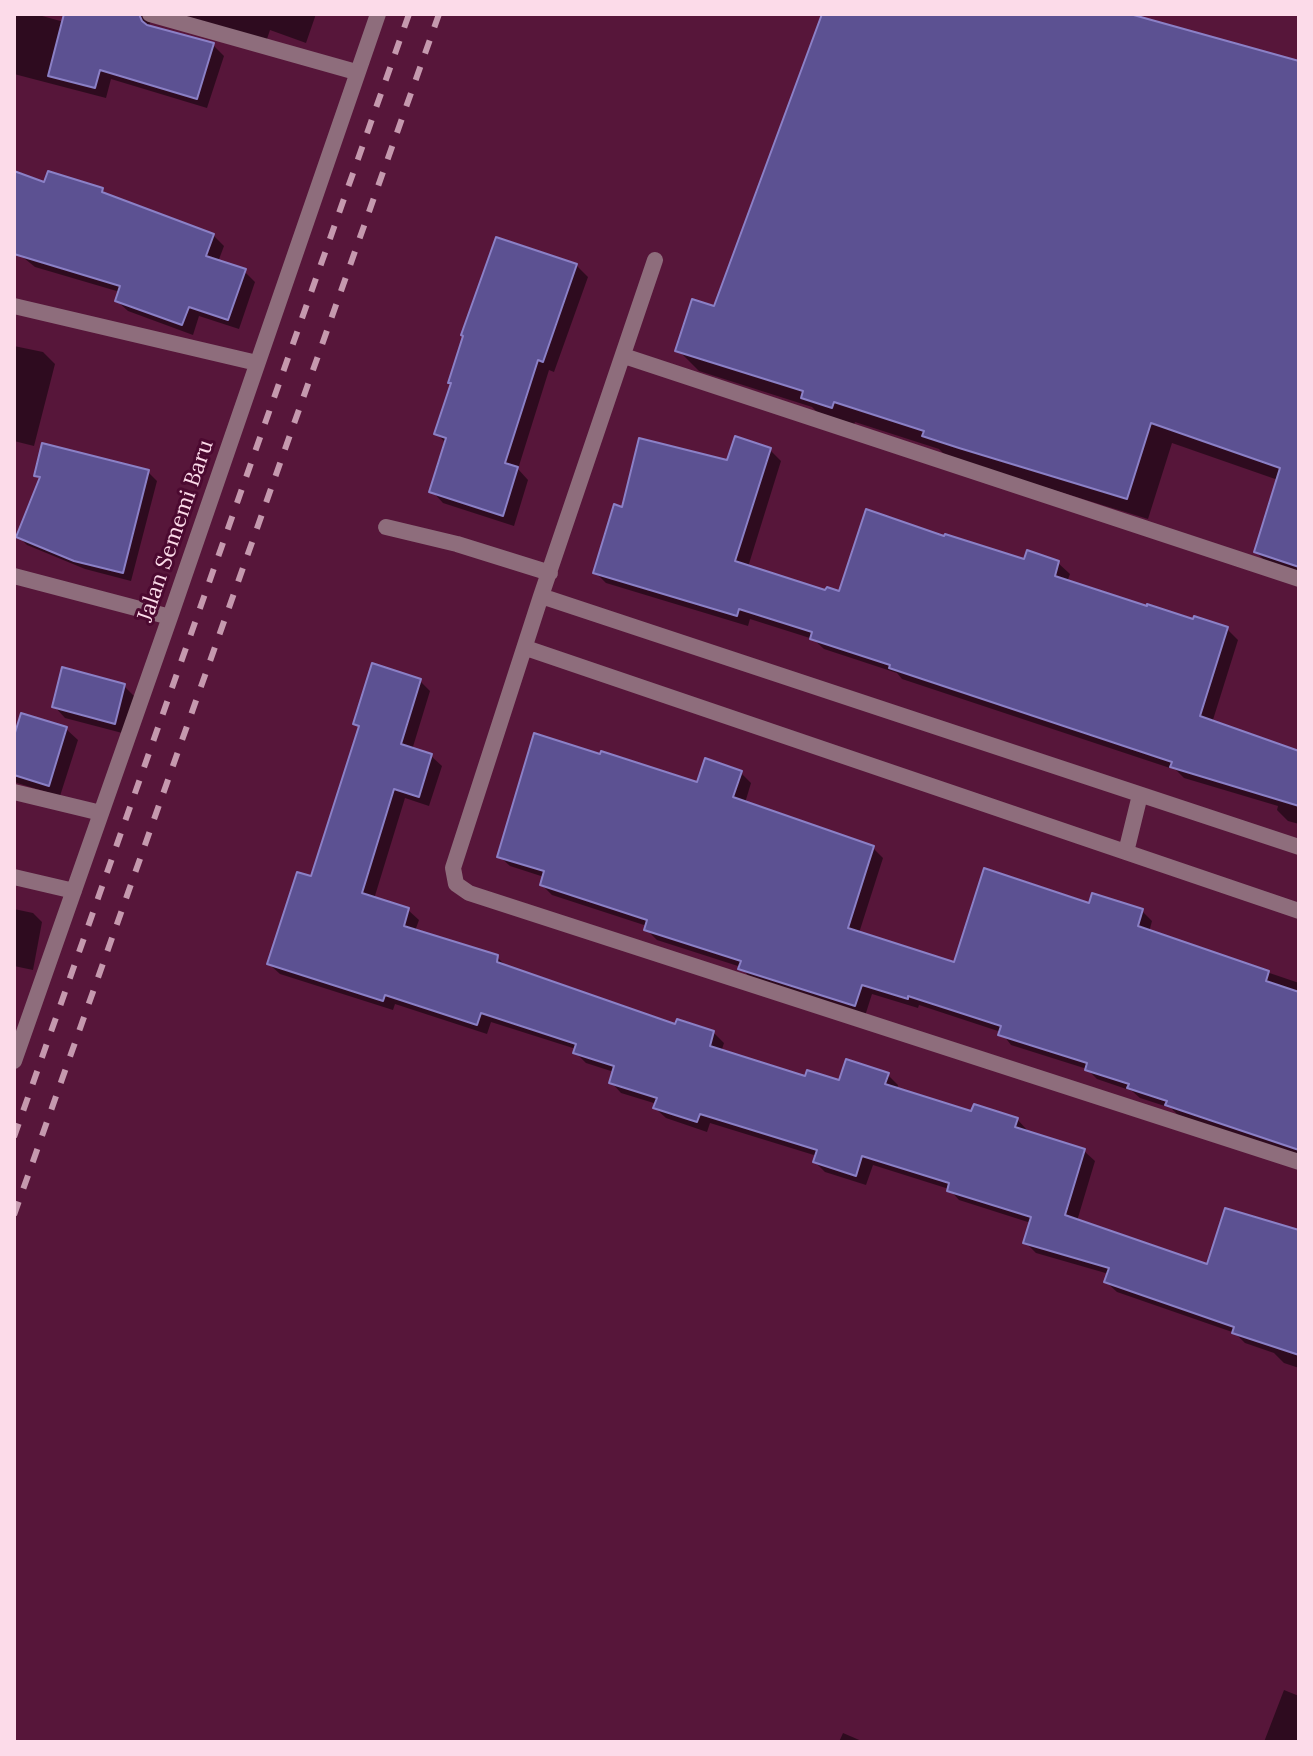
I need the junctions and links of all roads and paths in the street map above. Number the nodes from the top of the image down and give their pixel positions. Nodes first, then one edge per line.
1 (150, 14) edge
2 (378, 14) edge
3 (356, 72) junction
4 (655, 260) dead end
5 (14, 306) edge
6 (624, 356) junction
7 (257, 363) junction
8 (386, 527) dead end
9 (550, 573) junction
10 (14, 576) edge
11 (1299, 579) edge
12 (541, 596) junction
13 (170, 617) junction
14 (526, 648) junction
15 (14, 792) edge
16 (1140, 795) junction
17 (101, 813) junction
18 (1299, 847) edge
19 (1126, 852) junction
20 (14, 877) edge
21 (74, 891) junction
22 (1299, 911) edge
23 (21, 1021) edge
24 (14, 1061) edge
25 (1299, 1162) edge

1 - 3 street
2 - 3 street, Jalan Sememi Baru
3 - 7 street, Jalan Sememi Baru
4 - 6 street
5 - 7 street
6 - 9 street
6 - 11 street
7 - 13 street, Jalan Sememi Baru
8 - 9 street
9 - 12 street
10 - 13 street
12 - 14 street
12 - 16 street
13 - 17 street, Jalan Sememi Baru
14 - 19 street
14 - 25 street
15 - 17 street
16 - 18 street
16 - 19 street
17 - 21 street, Jalan Sememi Baru
19 - 22 street
20 - 21 street
21 - 23 street, Jalan Sememi Baru
23 - 24 street, Jalan Sememi Baru

